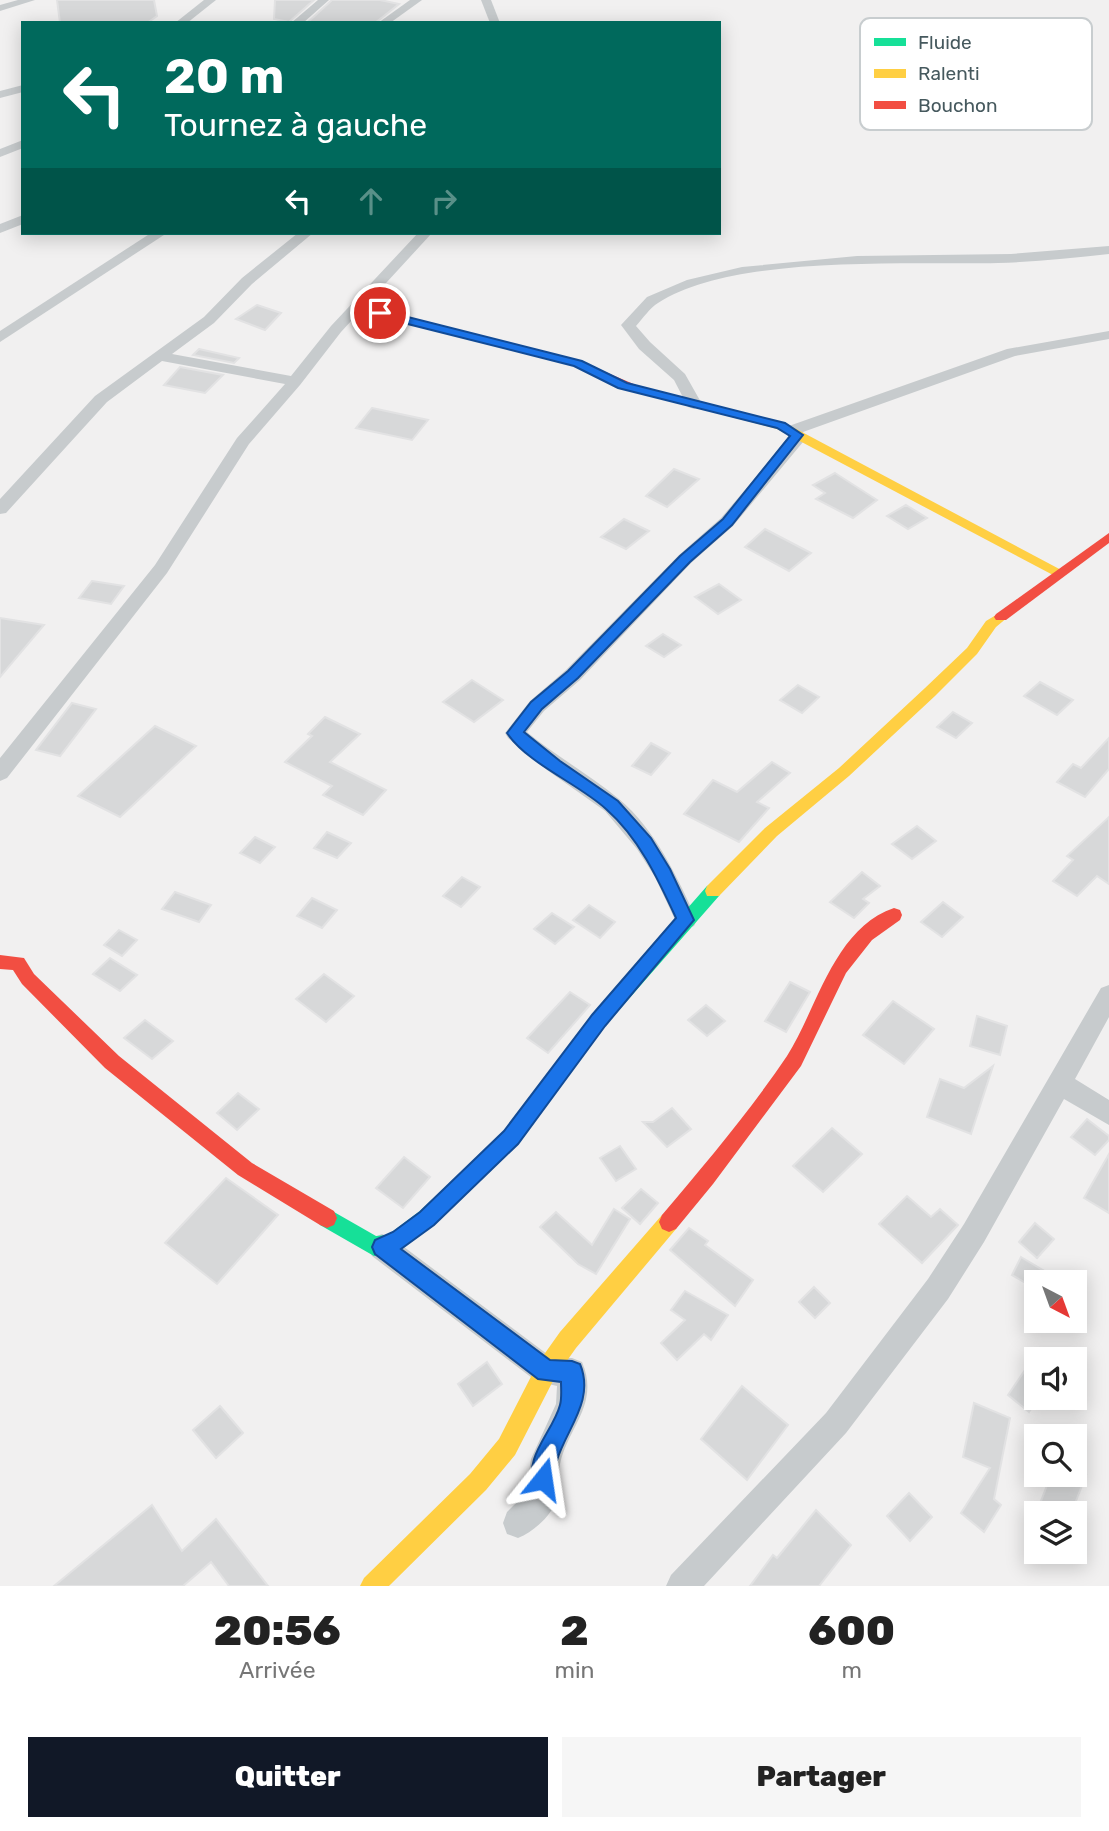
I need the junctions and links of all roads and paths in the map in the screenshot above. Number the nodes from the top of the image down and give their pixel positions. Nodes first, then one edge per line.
1 (30, 0) edge
2 (211, 0) edge
3 (324, 0) edge
4 (417, 0) edge
5 (486, 0) edge
6 (0, 8) edge
7 (183, 21) edge
8 (298, 21) edge
9 (386, 21) edge
10 (494, 21) edge
11 (21, 89) edge
12 (0, 95) edge
13 (21, 145) edge
14 (0, 153) edge
15 (21, 220) edge
16 (0, 229) edge
17 (157, 235) edge
18 (304, 235) edge
19 (423, 235) edge
20 (1109, 250) edge
21 (356, 307) junction
22 (1109, 335) edge
23 (0, 338) edge
24 (158, 356) junction
25 (295, 382) junction
26 (694, 404) junction
27 (792, 430) junction
28 (0, 509) edge
29 (1109, 537) edge
30 (1058, 572) junction
31 (0, 773) edge
32 (894, 915) dead end
33 (686, 920) junction
34 (0, 962) edge
35 (1109, 995) edge
36 (1060, 1083) junction
37 (1109, 1114) edge
38 (382, 1247) junction
39 (546, 1371) junction
40 (518, 1523) dead end
41 (372, 1586) edge
42 (681, 1586) edge

1 - 6 street
2 - 7 street
3 - 8 street
4 - 9 street
5 - 10 street
11 - 12 street
13 - 14 street
15 - 16 street
17 - 23 street
18 - 24 street
19 - 21 street
20 - 26 street
21 - 25 street
21 - 26 street
22 - 27 street
24 - 25 street
24 - 28 street
25 - 31 street
26 - 27 street
27 - 30 street
27 - 33 street
29 - 30 street
30 - 33 street
32 - 39 street
33 - 38 street
34 - 38 street
35 - 36 street
36 - 37 street
36 - 42 street
38 - 39 street
39 - 40 street
39 - 41 street

